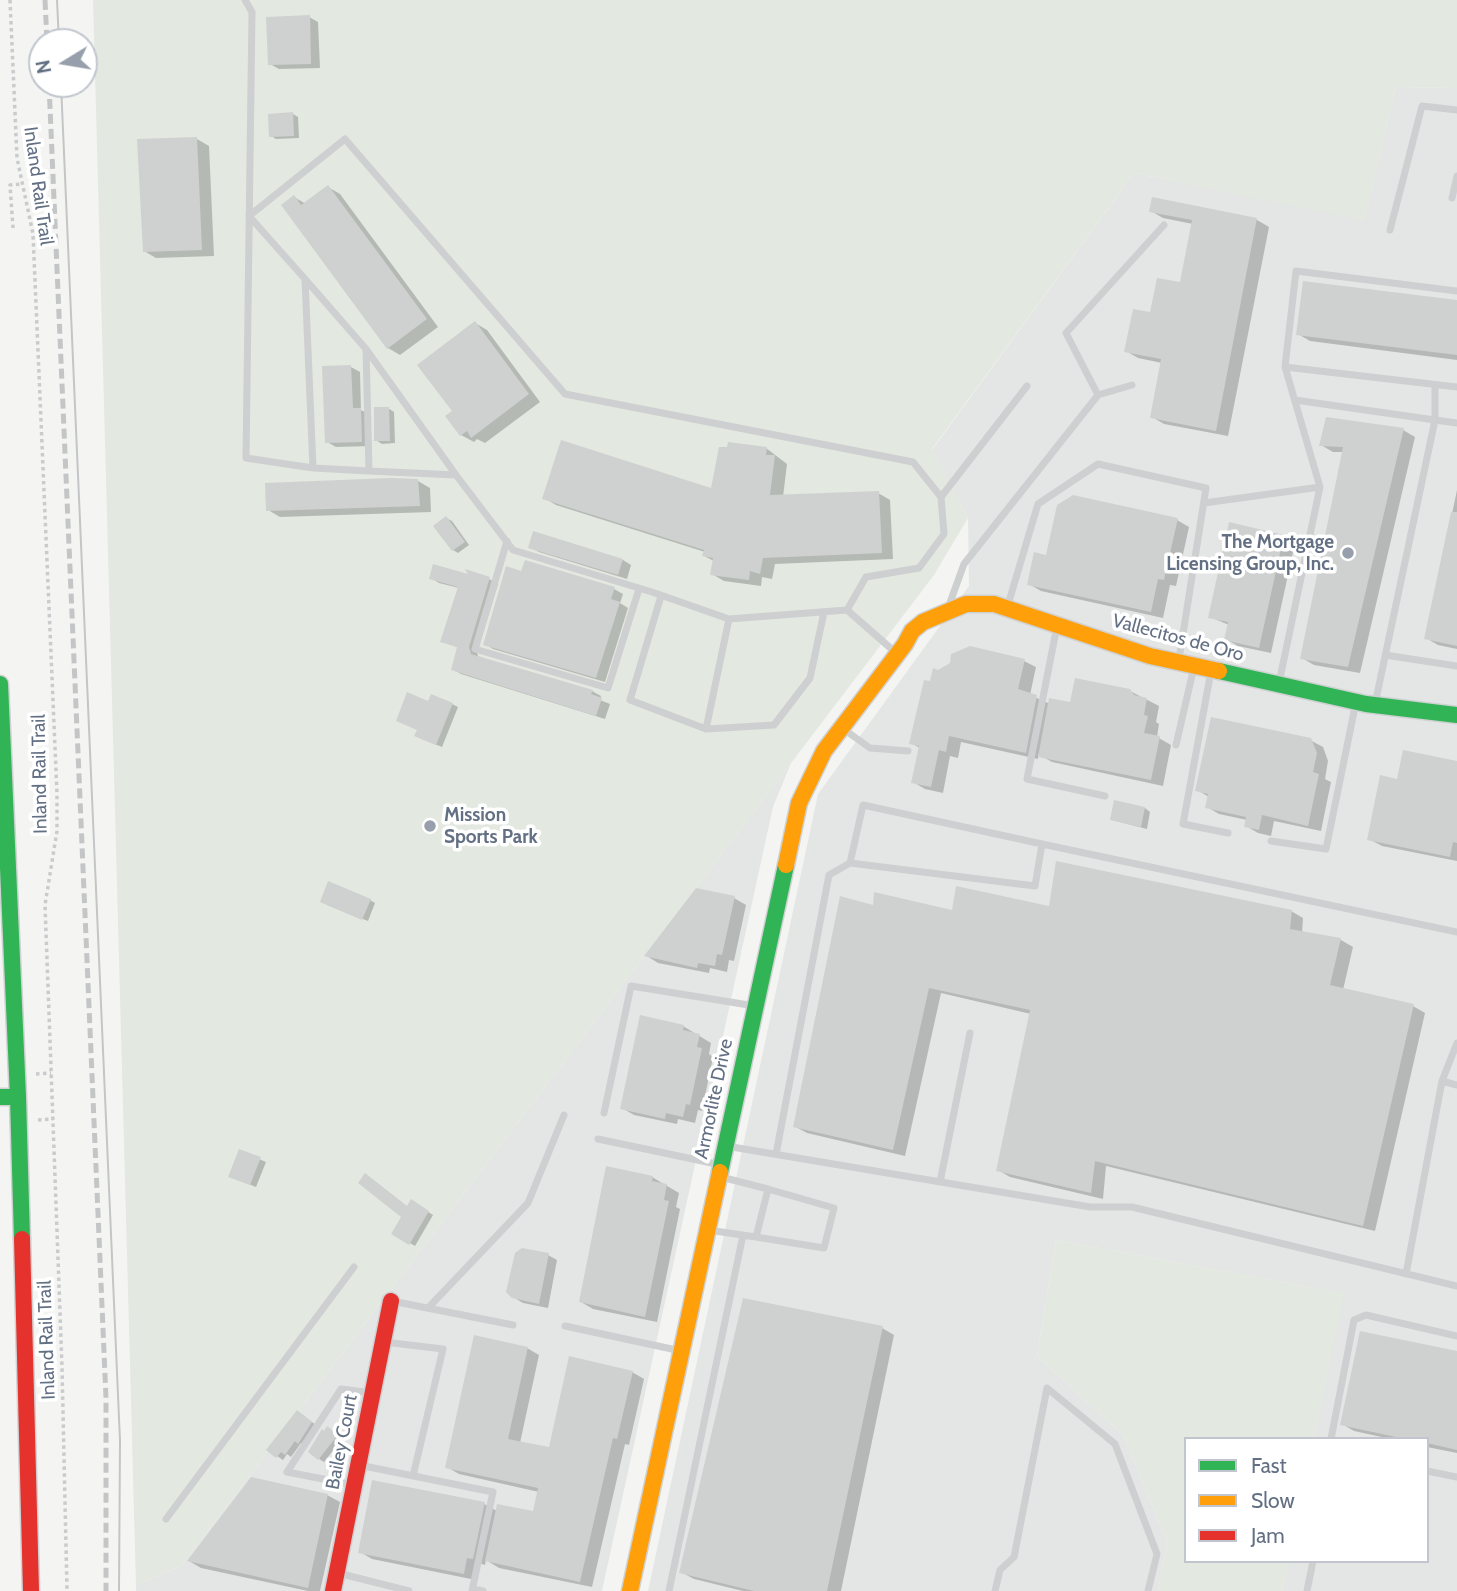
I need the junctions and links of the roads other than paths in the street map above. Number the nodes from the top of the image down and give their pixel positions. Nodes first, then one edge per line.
1 (245, 0) edge
2 (1457, 110) edge
3 (1457, 176) edge
4 (1452, 198) dead end
5 (249, 216) junction
6 (1164, 225) dead end
7 (1390, 230) dead end
8 (305, 279) junction
9 (1457, 291) edge
10 (366, 349) junction
11 (1285, 368) junction
12 (1132, 385) dead end
13 (1435, 385) junction
14 (1027, 386) dead end
15 (1457, 387) edge
16 (1098, 395) junction
17 (1295, 400) junction
18 (1435, 420) junction
19 (1457, 423) edge
20 (313, 468) junction
21 (369, 471) junction
22 (456, 475) junction
23 (1320, 487) junction
24 (941, 497) junction
25 (1204, 503) junction
26 (507, 541) junction
27 (639, 589) junction
28 (661, 596) junction
29 (1006, 608) junction
30 (847, 610) junction
31 (824, 612) junction
32 (947, 612) junction
33 (729, 620) junction
34 (1057, 625) junction
35 (901, 649) junction
36 (1385, 655) junction
37 (1195, 666) junction
38 (1457, 666) edge
39 (0, 684) edge
40 (1278, 685) junction
41 (1356, 702) junction
42 (1375, 705) junction
43 (1457, 715) edge
44 (842, 727) junction
45 (706, 729) junction
46 (1176, 745) dead end
47 (908, 751) dead end
48 (1105, 796) dead end
49 (1228, 833) dead end
50 (1271, 841) dead end
51 (1042, 844) junction
52 (850, 863) junction
53 (1457, 932) edge
54 (755, 1007) junction
55 (970, 1033) dead end
56 (1457, 1043) edge
57 (1442, 1081) junction
58 (1457, 1085) edge
59 (0, 1097) edge
60 (18, 1097) junction
61 (604, 1113) dead end
62 (564, 1115) dead end
63 (598, 1139) dead end
64 (726, 1146) junction
65 (776, 1154) junction
66 (720, 1171) junction
67 (940, 1182) junction
68 (768, 1189) junction
69 (708, 1230) junction
70 (743, 1235) junction
71 (756, 1237) junction
72 (354, 1267) dead end
73 (1406, 1274) junction
74 (1457, 1286) edge
75 (391, 1301) joint
76 (428, 1308) junction
77 (513, 1325) dead end
78 (565, 1326) dead end
79 (1457, 1336) edge
80 (383, 1342) junction
81 (682, 1351) junction
82 (373, 1393) junction
83 (1331, 1437) edge
84 (358, 1465) junction
85 (1429, 1471) edge
86 (413, 1476) junction
87 (1457, 1476) edge
88 (355, 1485) junction
89 (166, 1519) dead end
90 (1313, 1563) edge
91 (337, 1573) junction
92 (473, 1590) edge
93 (31, 1591) edge
94 (333, 1591) edge
95 (409, 1591) edge
96 (483, 1591) edge
97 (630, 1591) edge
98 (669, 1591) edge
99 (995, 1591) edge
100 (1148, 1591) edge
101 (1307, 1591) edge

1 - 5 lane
2 - 7 lane
3 - 4 lane
5 - 8 lane
5 - 20 lane
5 - 24 lane
6 - 16 lane
8 - 10 lane
8 - 20 lane
9 - 11 lane
10 - 21 lane
10 - 22 lane
11 - 13 lane
11 - 17 lane
12 - 16 lane
13 - 15 lane
13 - 18 lane
14 - 24 lane
16 - 32 lane
17 - 18 lane
17 - 23 lane
18 - 19 lane
18 - 36 lane
20 - 21 lane
21 - 22 lane
22 - 26 lane
23 - 25 lane
23 - 40 lane
24 - 30 lane
25 - 29 lane
25 - 37 lane
26 - 27 lane
26 - 27 lane
27 - 28 lane
28 - 33 lane
28 - 45 lane
29 - 32 street, Vallecitos de Oro
29 - 34 street, Vallecitos de Oro
30 - 31 lane
30 - 35 lane
31 - 33 lane
31 - 45 lane
32 - 35 street, Vallecitos de Oro
33 - 45 lane
34 - 37 street, Vallecitos de Oro
34 - 48 lane
35 - 44 street, Armorlite Drive
36 - 38 lane
36 - 42 lane
37 - 40 street, Vallecitos de Oro
37 - 46 lane
37 - 49 lane
39 - 60 street
40 - 41 street, Vallecitos de Oro
41 - 42 street, Vallecitos de Oro
41 - 50 lane
42 - 43 street, Vallecitos de Oro
44 - 47 lane
44 - 54 street, Armorlite Drive
51 - 52 lane
51 - 52 lane
51 - 53 lane
52 - 65 lane
54 - 61 lane
54 - 64 street, Armorlite Drive
55 - 67 lane
56 - 57 lane
57 - 58 lane
57 - 73 lane
59 - 60 street
60 - 93 street
62 - 76 lane
63 - 66 lane
64 - 65 lane
64 - 66 street, Armorlite Drive
65 - 67 lane
66 - 68 lane
66 - 69 street, Armorlite Drive
67 - 73 lane
68 - 71 lane
68 - 71 lane
69 - 70 lane
69 - 81 street, Armorlite Drive
70 - 71 lane
70 - 98 lane
72 - 89 lane
73 - 74 lane
75 - 76 lane
75 - 80 street, Bailey Court
76 - 77 lane
78 - 81 lane
79 - 83 lane
80 - 82 street, Bailey Court
80 - 86 lane
81 - 97 street, Armorlite Drive
82 - 84 street, Bailey Court
82 - 88 lane
84 - 86 lane
84 - 88 street, Bailey Court
85 - 87 lane
86 - 92 lane
88 - 91 street, Bailey Court
90 - 101 lane
91 - 94 street, Bailey Court
91 - 95 lane
92 - 96 lane
99 - 100 lane

